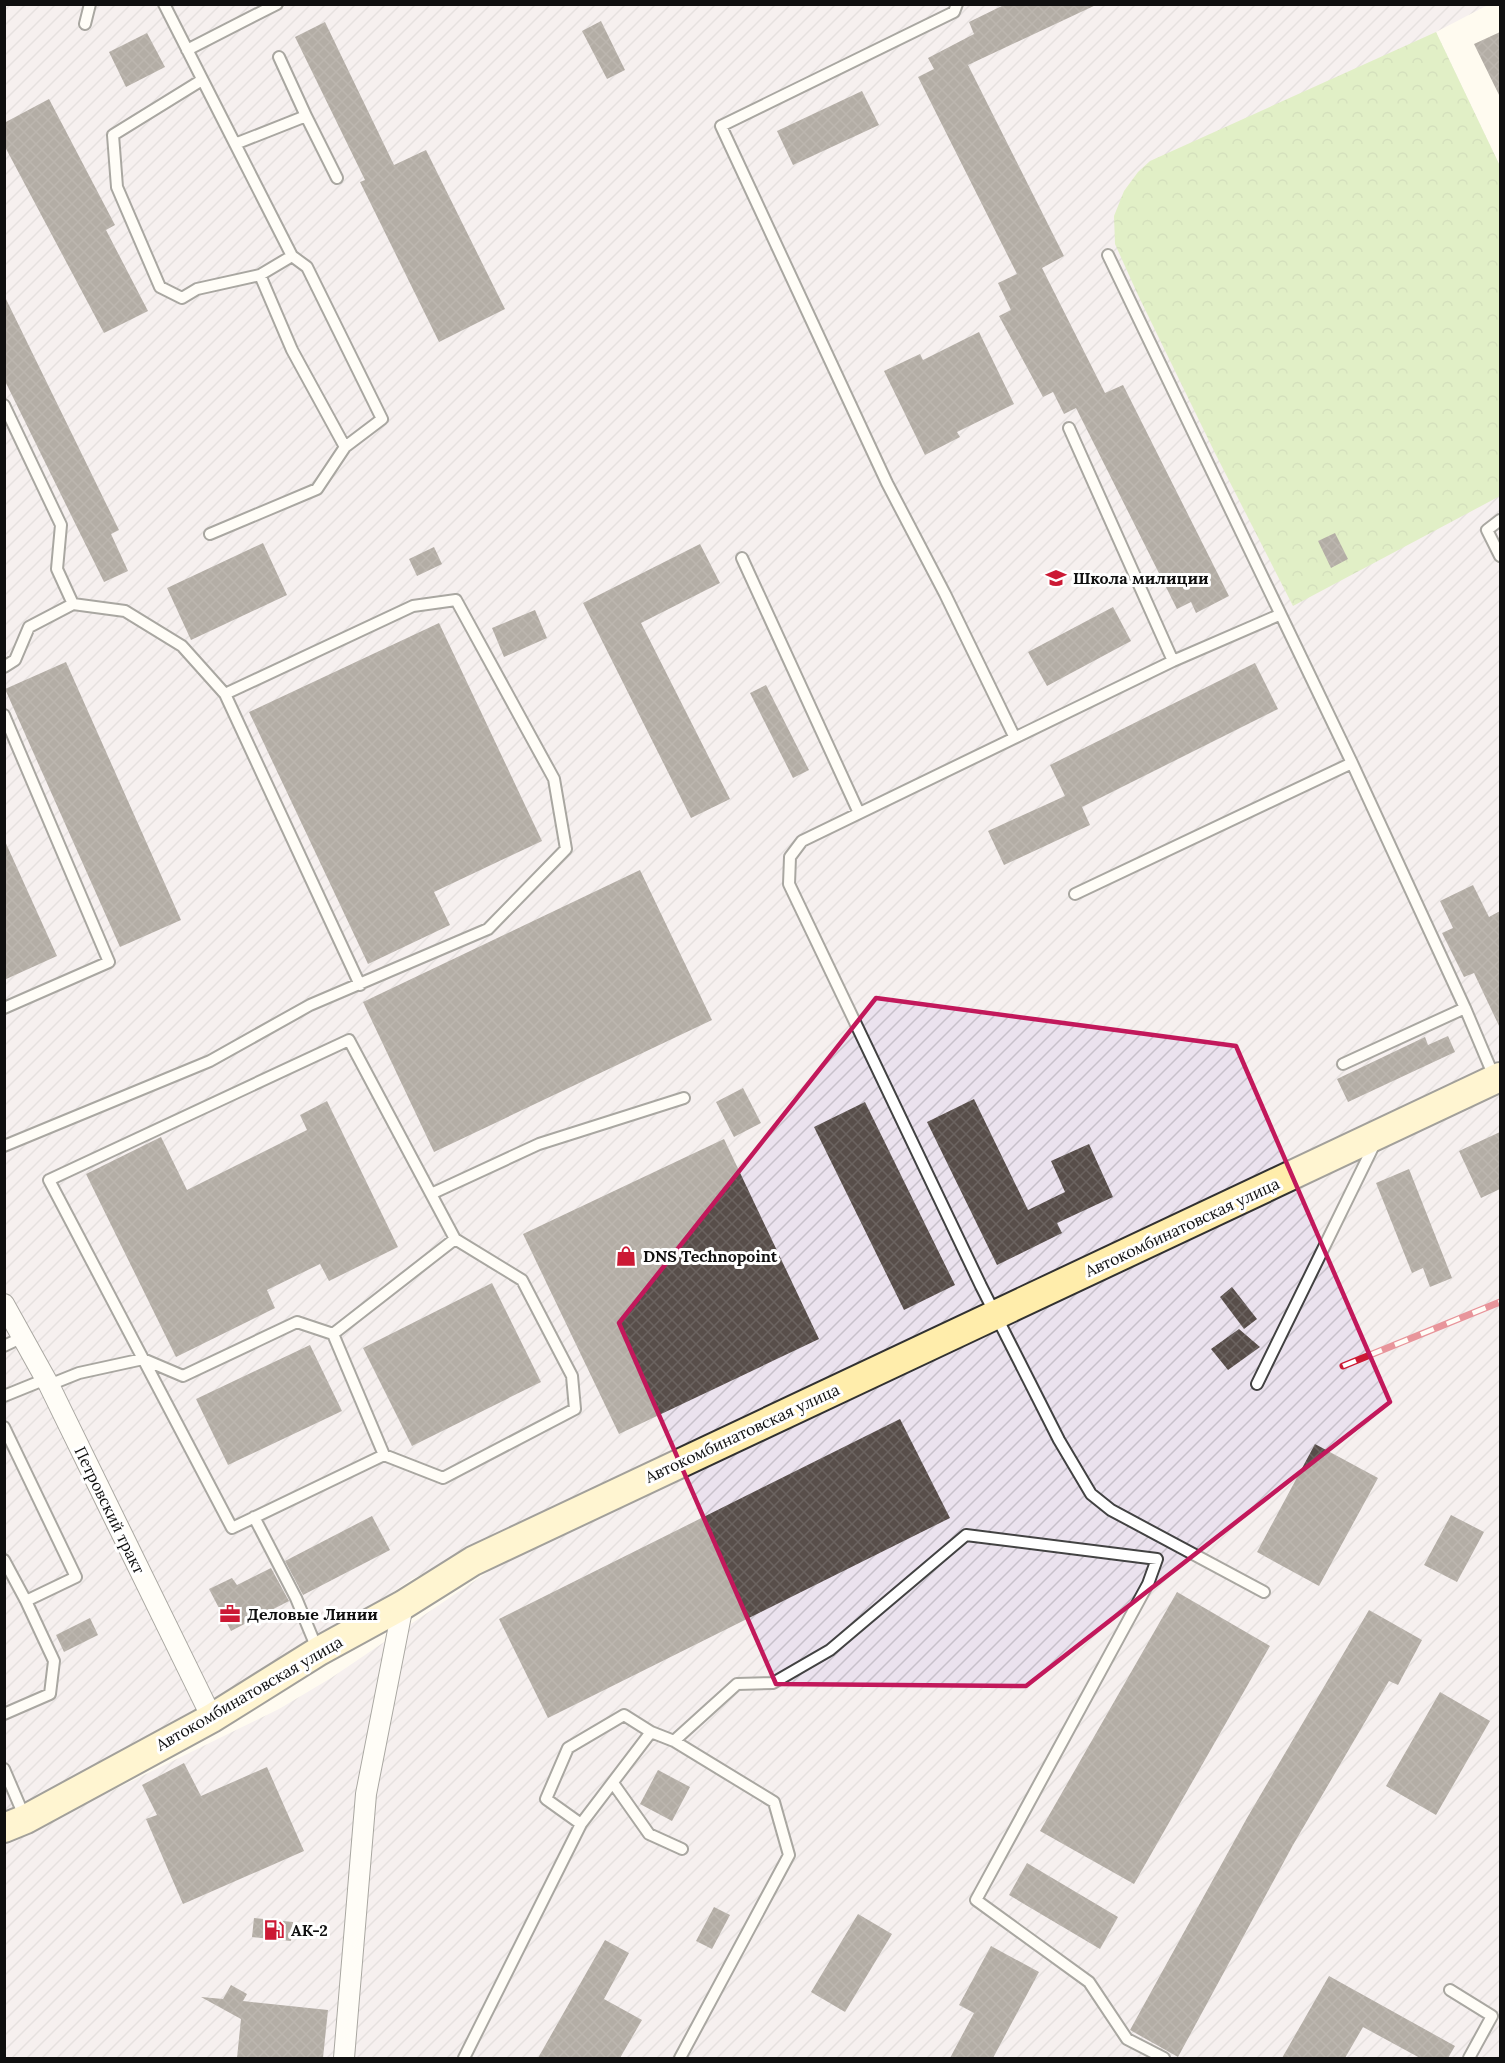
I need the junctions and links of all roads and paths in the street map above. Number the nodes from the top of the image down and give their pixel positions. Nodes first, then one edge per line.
1 (90, 4) edge
2 (164, 4) edge
3 (277, 4) edge
4 (957, 4) edge
5 (85, 24) dead end
6 (187, 50) junction
7 (279, 57) dead end
8 (202, 80) junction
9 (306, 116) junction
10 (235, 144) junction
11 (337, 178) dead end
12 (1108, 255) dead end
13 (292, 256) junction
14 (260, 275) junction
15 (4, 405) edge
16 (1069, 428) dead end
17 (345, 447) junction
18 (1500, 520) edge
19 (210, 534) dead end
20 (1500, 556) edge
21 (742, 558) dead end
22 (73, 604) junction
23 (1279, 615) junction
24 (1173, 661) junction
25 (4, 667) edge
26 (225, 694) junction
27 (4, 715) edge
28 (1014, 736) junction
29 (1352, 763) junction
30 (859, 813) junction
31 (1075, 894) dead end
32 (360, 985) junction
33 (4, 1008) edge
34 (1465, 1008) junction
35 (1343, 1064) dead end
36 (1498, 1078) edge
37 (684, 1098) dead end
38 (1381, 1133) junction
39 (4, 1146) edge
40 (431, 1194) junction
41 (455, 1239) junction
42 (4, 1304) edge
43 (996, 1316) junction
44 (333, 1334) junction
45 (23, 1337) junction
46 (4, 1346) edge
47 (143, 1359) junction
48 (48, 1382) junction
49 (1257, 1384) dead end
50 (4, 1396) edge
51 (4, 1427) edge
52 (384, 1455) junction
53 (254, 1517) junction
54 (1166, 1540) junction
55 (1156, 1559) junction
56 (4, 1560) edge
57 (1264, 1592) dead end
58 (26, 1601) junction
59 (403, 1605) junction
60 (318, 1651) junction
61 (4, 1714) edge
62 (212, 1718) junction
63 (651, 1732) junction
64 (675, 1741) junction
65 (4, 1769) edge
66 (613, 1783) junction
67 (15, 1824) edge
68 (581, 1824) junction
69 (682, 1849) dead end
70 (1450, 1990) dead end
71 (344, 2058) edge
72 (465, 2058) edge
73 (680, 2058) edge
74 (1164, 2058) edge
75 (1469, 2058) edge

1 - 5 lane
2 - 6 lane
3 - 6 lane
4 - 28 lane
6 - 8 lane
7 - 9 lane
8 - 10 lane
8 - 14 lane
9 - 10 lane
9 - 11 lane
10 - 13 lane
12 - 23 lane
13 - 14 lane
13 - 17 lane
14 - 17 lane
15 - 22 lane
16 - 24 lane
17 - 19 lane
18 - 20 lane
21 - 30 lane
22 - 25 lane
22 - 26 lane
23 - 24 lane
23 - 29 lane
24 - 28 lane
26 - 32 lane
26 - 32 lane
27 - 33 lane
28 - 30 lane
29 - 31 lane
29 - 34 lane
30 - 43 lane
32 - 39 lane
34 - 35 lane
34 - 36 lane
36 - 38 street, Автокомбинатовская улица
37 - 40 lane
38 - 43 street, Автокомбинатовская улица
38 - 49 lane
40 - 41 lane
40 - 47 lane
41 - 44 lane
41 - 52 lane
42 - 45 street, Петровский тракт
43 - 54 lane
43 - 59 street, Автокомбинатовская улица
44 - 47 lane
44 - 52 lane
45 - 46 lane
45 - 48 street, Петровский тракт
47 - 48 lane
47 - 53 lane
48 - 50 lane
48 - 62 street, Петровский тракт
51 - 58 lane
52 - 53 lane
53 - 60 lane
54 - 55 lane
54 - 57 lane
55 - 64 lane
55 - 74 lane
56 - 58 lane
58 - 61 lane
59 - 60 street, Автокомбинатовская улица
59 - 71 street
60 - 62 street, Автокомбинатовская улица
62 - 67 street, Автокомбинатовская улица
63 - 64 lane
63 - 66 lane
63 - 68 lane
64 - 73 lane
65 - 67 lane
66 - 68 lane
66 - 69 lane
68 - 72 lane
70 - 75 lane

